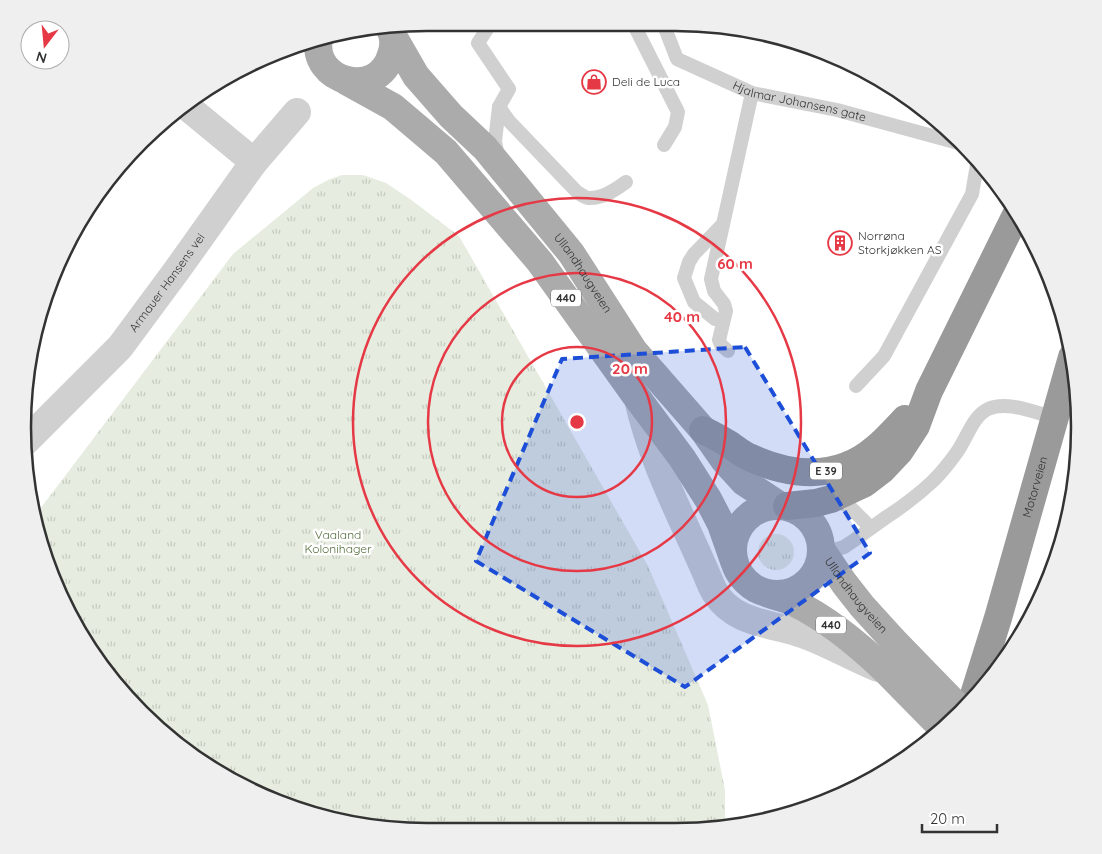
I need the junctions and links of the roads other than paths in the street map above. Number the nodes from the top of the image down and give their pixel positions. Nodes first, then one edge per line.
1 (486, 31) edge
2 (637, 31) edge
3 (666, 31) edge
4 (391, 33) edge
5 (392, 33) edge
6 (317, 48) edge
7 (346, 80) junction
8 (752, 93) junction
9 (499, 107) junction
10 (191, 110) edge
11 (297, 112) dead end
12 (948, 140) edge
13 (664, 145) dead end
14 (254, 162) junction
15 (499, 165) junction
16 (976, 170) edge
17 (626, 182) dead end
18 (1013, 221) edge
19 (723, 225) junction
20 (715, 319) dead end
21 (728, 351) dead end
22 (1067, 375) edge
23 (856, 386) dead end
24 (929, 392) junction
25 (638, 399) junction
26 (1055, 418) junction
27 (703, 430) junction
28 (31, 435) edge
29 (831, 499) junction
30 (783, 505) junction
31 (871, 528) junction
32 (821, 549) junction
33 (734, 561) junction
34 (768, 593) junction
35 (998, 618) junction
36 (885, 670) junction
37 (977, 683) edge
38 (957, 705) edge
39 (942, 719) edge
40 (938, 723) edge

1 - 9 lane
2 - 13 lane
3 - 8 lane, Hjalmar Johansens gate
4 - 7 main road, 440
5 - 15 main road, Ullandhaugveien / 440
6 - 7 main road, 440
7 - 25 main road, 440
8 - 12 lane, Hjalmar Johansens gate
8 - 19 lane
9 - 15 lane
9 - 17 lane
10 - 14 street
11 - 14 street, Armauer Hansens vei
14 - 28 street, Armauer Hansens vei
15 - 27 main road, Ullandhaugveien / 440
16 - 23 lane
18 - 24 highway, E 39
19 - 20 lane
19 - 21 lane
22 - 26 highway, Motorveien
24 - 27 highway, E 39
24 - 29 highway, E 39
25 - 33 main road, 440
25 - 36 street, 440
26 - 31 lane
26 - 35 highway, Motorveien
27 - 30 main road, Ullandhaugveien / 440
29 - 30 highway, E 39
29 - 31 lane
30 - 32 main road, 440
30 - 33 main road
31 - 32 lane
32 - 34 main road
32 - 38 main road, Ullandhaugveien / 440, bridge
33 - 34 main road, 440
34 - 36 main road, 440
35 - 37 highway
35 - 39 highway
36 - 40 main road, 440, bridge

